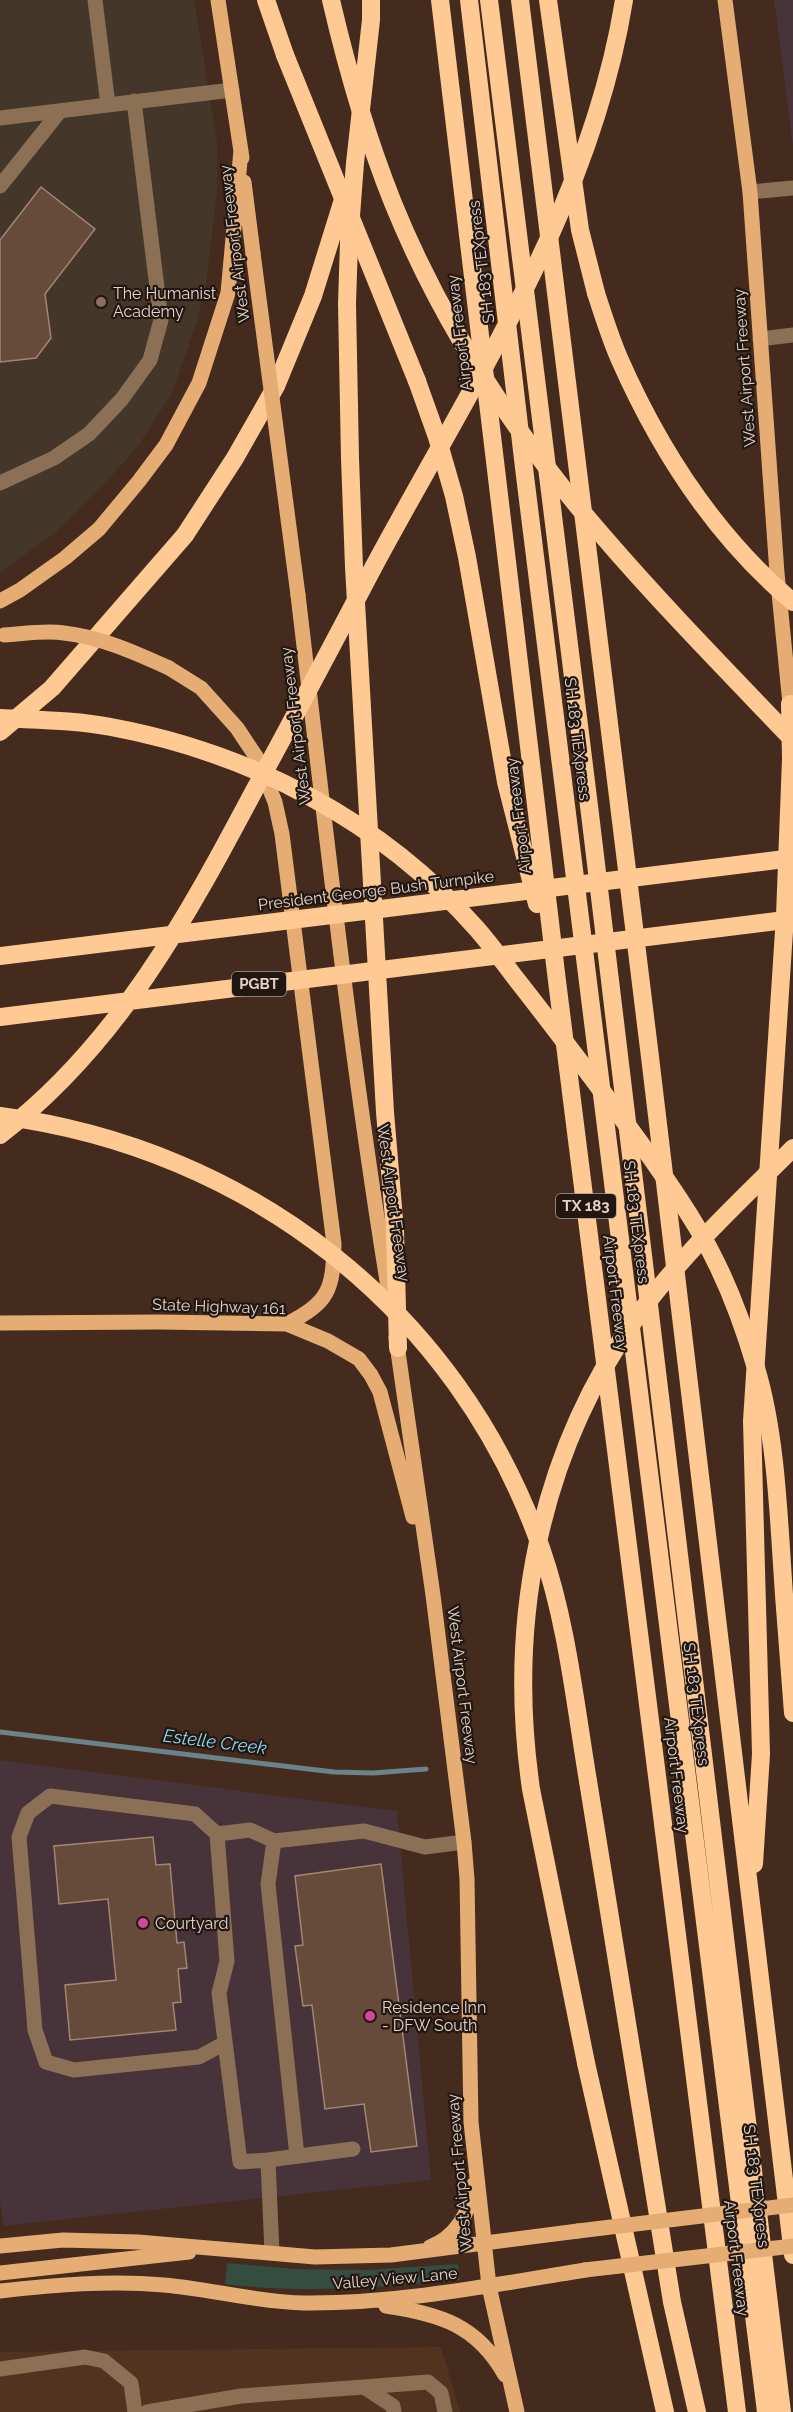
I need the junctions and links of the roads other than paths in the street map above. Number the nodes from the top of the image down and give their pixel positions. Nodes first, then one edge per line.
1 (95, 0) edge
2 (218, 0) edge
3 (266, 0) edge
4 (331, 0) edge
5 (371, 0) edge
6 (441, 0) edge
7 (469, 0) edge
8 (489, 0) edge
9 (520, 0) edge
10 (548, 0) edge
11 (624, 0) edge
12 (725, 0) edge
13 (232, 90) junction
14 (134, 102) junction
15 (108, 105) junction
16 (60, 111) junction
17 (0, 118) edge
18 (241, 150) junction
19 (355, 163) junction
20 (0, 186) edge
21 (793, 188) edge
22 (750, 192) junction
23 (793, 335) edge
24 (760, 339) junction
25 (0, 483) edge
26 (0, 601) edge
27 (793, 602) edge
28 (2, 636) edge
29 (790, 704) junction
30 (0, 718) edge
31 (0, 732) edge
32 (793, 735) edge
33 (793, 740) edge
34 (793, 858) edge
35 (793, 919) edge
36 (0, 956) edge
37 (557, 981) junction
38 (0, 1017) edge
39 (0, 1116) edge
40 (0, 1135) edge
41 (793, 1148) edge
42 (0, 1323) edge
43 (287, 1324) junction
44 (398, 1348) junction
45 (433, 1595) junction
46 (793, 1713) edge
47 (217, 1834) junction
48 (274, 1841) junction
49 (464, 1842) junction
50 (751, 1910) junction
51 (225, 2043) junction
52 (353, 2149) dead end
53 (297, 2156) junction
54 (475, 2157) junction
55 (268, 2160) junction
56 (793, 2205) edge
57 (484, 2245) junction
58 (0, 2246) edge
59 (793, 2246) edge
60 (224, 2248) junction
61 (412, 2252) junction
62 (272, 2253) junction
63 (793, 2255) edge
64 (0, 2273) edge
65 (489, 2286) junction
66 (0, 2291) edge
67 (360, 2302) junction
68 (0, 2369) edge
69 (364, 2386) junction
70 (512, 2391) junction
71 (135, 2412) edge
72 (147, 2412) edge
73 (394, 2412) edge
74 (445, 2412) edge
75 (517, 2412) edge
76 (666, 2412) edge
77 (697, 2412) edge
78 (737, 2412) edge
79 (766, 2412) edge
80 (782, 2412) edge

1 - 15 lane
2 - 13 main road, West Airport Freeway
3 - 37 highway, bridge
4 - 33 highway, bridge
5 - 19 highway
6 - 37 highway, Airport Freeway / TX 183
7 - 79 highway, SH 183 TEXpress
8 - 80 highway, SH 183 TEXpress
9 - 50 highway
10 - 27 highway, bridge
11 - 40 highway, bridge
12 - 22 main road, West Airport Freeway
13 - 14 lane
13 - 18 main road, West Airport Freeway
14 - 15 lane
14 - 25 lane
15 - 16 lane
16 - 17 lane
16 - 20 lane
18 - 26 main road
18 - 44 main road, West Airport Freeway, bridge
19 - 31 highway
19 - 44 highway
21 - 22 lane
22 - 24 main road, West Airport Freeway
23 - 24 lane
24 - 29 main road, West Airport Freeway
28 - 43 main road, bridge
29 - 32 main road, West Airport Freeway
29 - 50 highway
30 - 46 highway, bridge
34 - 36 highway, President George Bush Turnpike, bridge
35 - 38 highway, PGBT, bridge
37 - 78 highway, Airport Freeway / TX 183
39 - 77 highway, bridge
41 - 76 highway, bridge
42 - 43 main road, State Highway 161
43 - 45 main road, State Highway 161
44 - 45 main road, West Airport Freeway
45 - 49 main road, West Airport Freeway
47 - 48 lane
47 - 51 lane
47 - 51 lane
48 - 49 lane
48 - 53 lane
49 - 54 main road, West Airport Freeway
50 - 63 highway
51 - 55 lane
52 - 53 lane
53 - 55 lane
54 - 57 main road, West Airport Freeway
54 - 61 main road
55 - 62 lane
56 - 57 main road, Valley View Lane, bridge
57 - 61 main road, Valley View Lane
57 - 65 main road, West Airport Freeway
58 - 60 main road, Valley View Lane
59 - 65 main road, Valley View Lane, bridge
60 - 62 main road, Valley View Lane
60 - 64 main road
61 - 62 main road, Valley View Lane
65 - 67 main road, Valley View Lane
65 - 70 main road, West Airport Freeway
66 - 67 main road, Valley View Lane
67 - 70 main road
68 - 71 lane
69 - 72 lane
69 - 73 lane
69 - 74 lane
70 - 75 main road, West Airport Freeway

